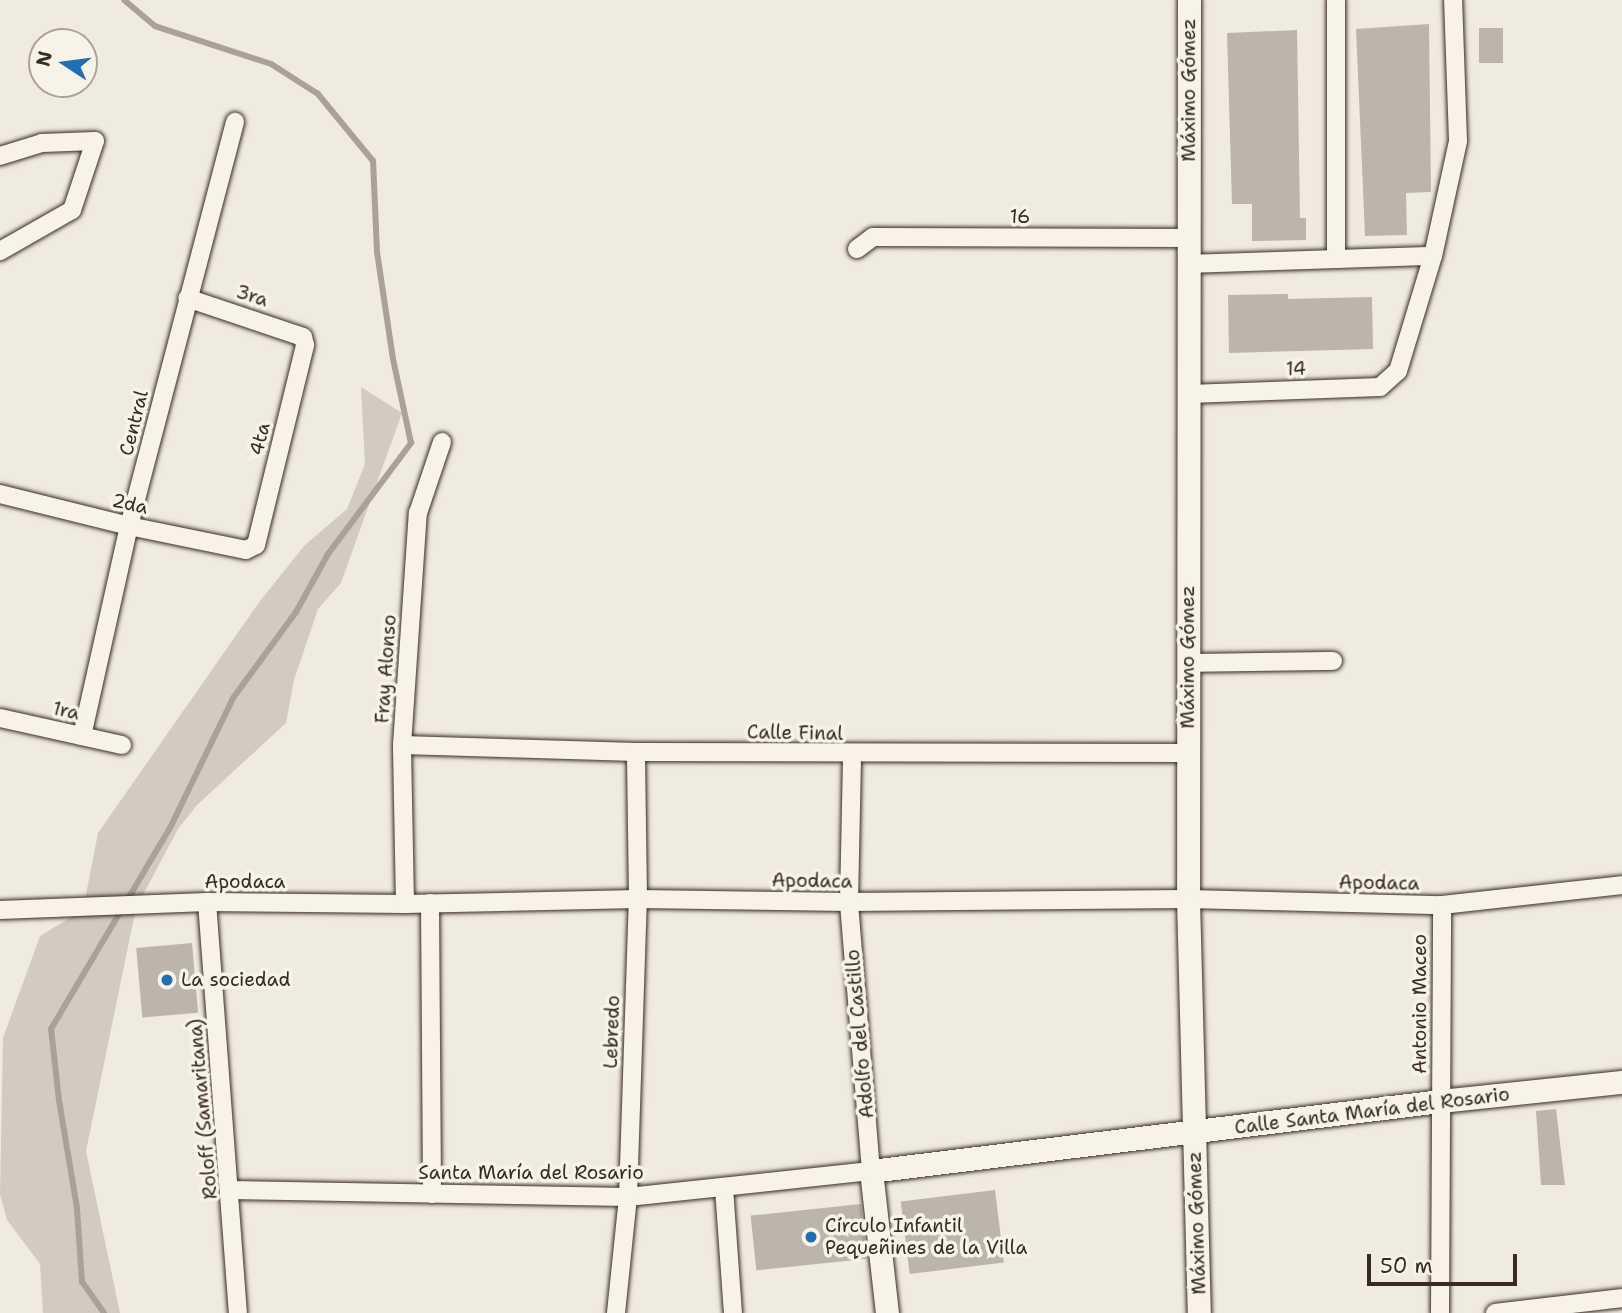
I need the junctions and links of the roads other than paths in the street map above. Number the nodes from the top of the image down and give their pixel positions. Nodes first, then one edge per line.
1 (1189, 0) edge
2 (1336, 0) edge
3 (1453, 0) edge
4 (235, 122) dead end
5 (0, 156) edge
6 (1188, 238) junction
7 (857, 249) dead end
8 (0, 251) edge
9 (1433, 256) junction
10 (1335, 259) junction
11 (1188, 264) junction
12 (187, 298) junction
13 (303, 337) joint
14 (1189, 394) junction
15 (442, 442) dead end
16 (0, 494) edge
17 (129, 526) junction
18 (251, 549) joint
19 (1333, 662) dead end
20 (1187, 663) junction
21 (0, 718) edge
22 (82, 736) junction
23 (122, 745) dead end
24 (402, 745) junction
25 (636, 752) junction
26 (1187, 753) junction
27 (852, 755) junction
28 (1622, 885) edge
29 (638, 899) junction
30 (1188, 899) junction
31 (207, 902) junction
32 (849, 902) junction
33 (430, 903) junction
34 (405, 904) junction
35 (1441, 905) junction
36 (0, 910) edge
37 (1622, 1083) edge
38 (1440, 1101) junction
39 (1194, 1132) junction
40 (871, 1171) junction
41 (724, 1188) junction
42 (230, 1190) junction
43 (432, 1194) junction
44 (628, 1197) junction
45 (1622, 1298) edge
46 (239, 1313) edge
47 (616, 1313) edge
48 (733, 1313) edge
49 (887, 1313) edge
50 (1199, 1313) edge
51 (1440, 1313) edge
52 (1495, 1313) edge

1 - 6 street, Máximo Gómez
2 - 10 street
3 - 9 street
4 - 12 street, Central
5 - 8 street
6 - 7 street, 16
6 - 11 street, Máximo Gómez
9 - 10 street
9 - 14 street, 14
10 - 11 street
11 - 14 street, Máximo Gómez
12 - 13 street, 3ra
12 - 17 street, Central
13 - 18 street, 4ta
14 - 20 street, Máximo Gómez
15 - 24 street, Fray Alonso
16 - 17 street, 2da
17 - 18 street, 2da
17 - 22 street, Central
19 - 20 street
20 - 26 street, Máximo Gómez
21 - 22 street, 1ra
22 - 23 street, 1ra
24 - 25 street, Calle Final
24 - 34 street, Fray Alonso
25 - 27 street, Calle Final
25 - 29 street, Lebredo
26 - 27 street, Calle Final
26 - 30 street, Máximo Gómez
27 - 32 street, Adolfo del Castillo
28 - 35 street, Apodaca
29 - 32 street, Apodaca
29 - 33 street, Apodaca
29 - 44 street, Lebredo
30 - 32 street, Apodaca
30 - 35 street, Apodaca
30 - 39 street, Máximo Gómez
31 - 34 street, Apodaca
31 - 36 street, Apodaca
31 - 42 street, Roloff (Samaritana)
32 - 40 street, Adolfo del Castillo
33 - 34 street, Apodaca
33 - 43 street
35 - 38 street, Antonio Maceo
37 - 38 street, Calle Santa María del Rosario
38 - 39 street, Calle Santa María del Rosario
38 - 51 street, Antonio Maceo
39 - 40 street, Calle Santa María del Rosario
39 - 50 street, Máximo Gómez
40 - 41 street, Santa María del Rosario
40 - 49 street, Adolfo del Castillo
41 - 44 street, Santa María del Rosario
41 - 48 street
42 - 43 street, Santa María del Rosario
42 - 46 street, Roloff (Samaritana)
43 - 44 street, Santa María del Rosario
44 - 47 street, Lebredo
45 - 52 street

